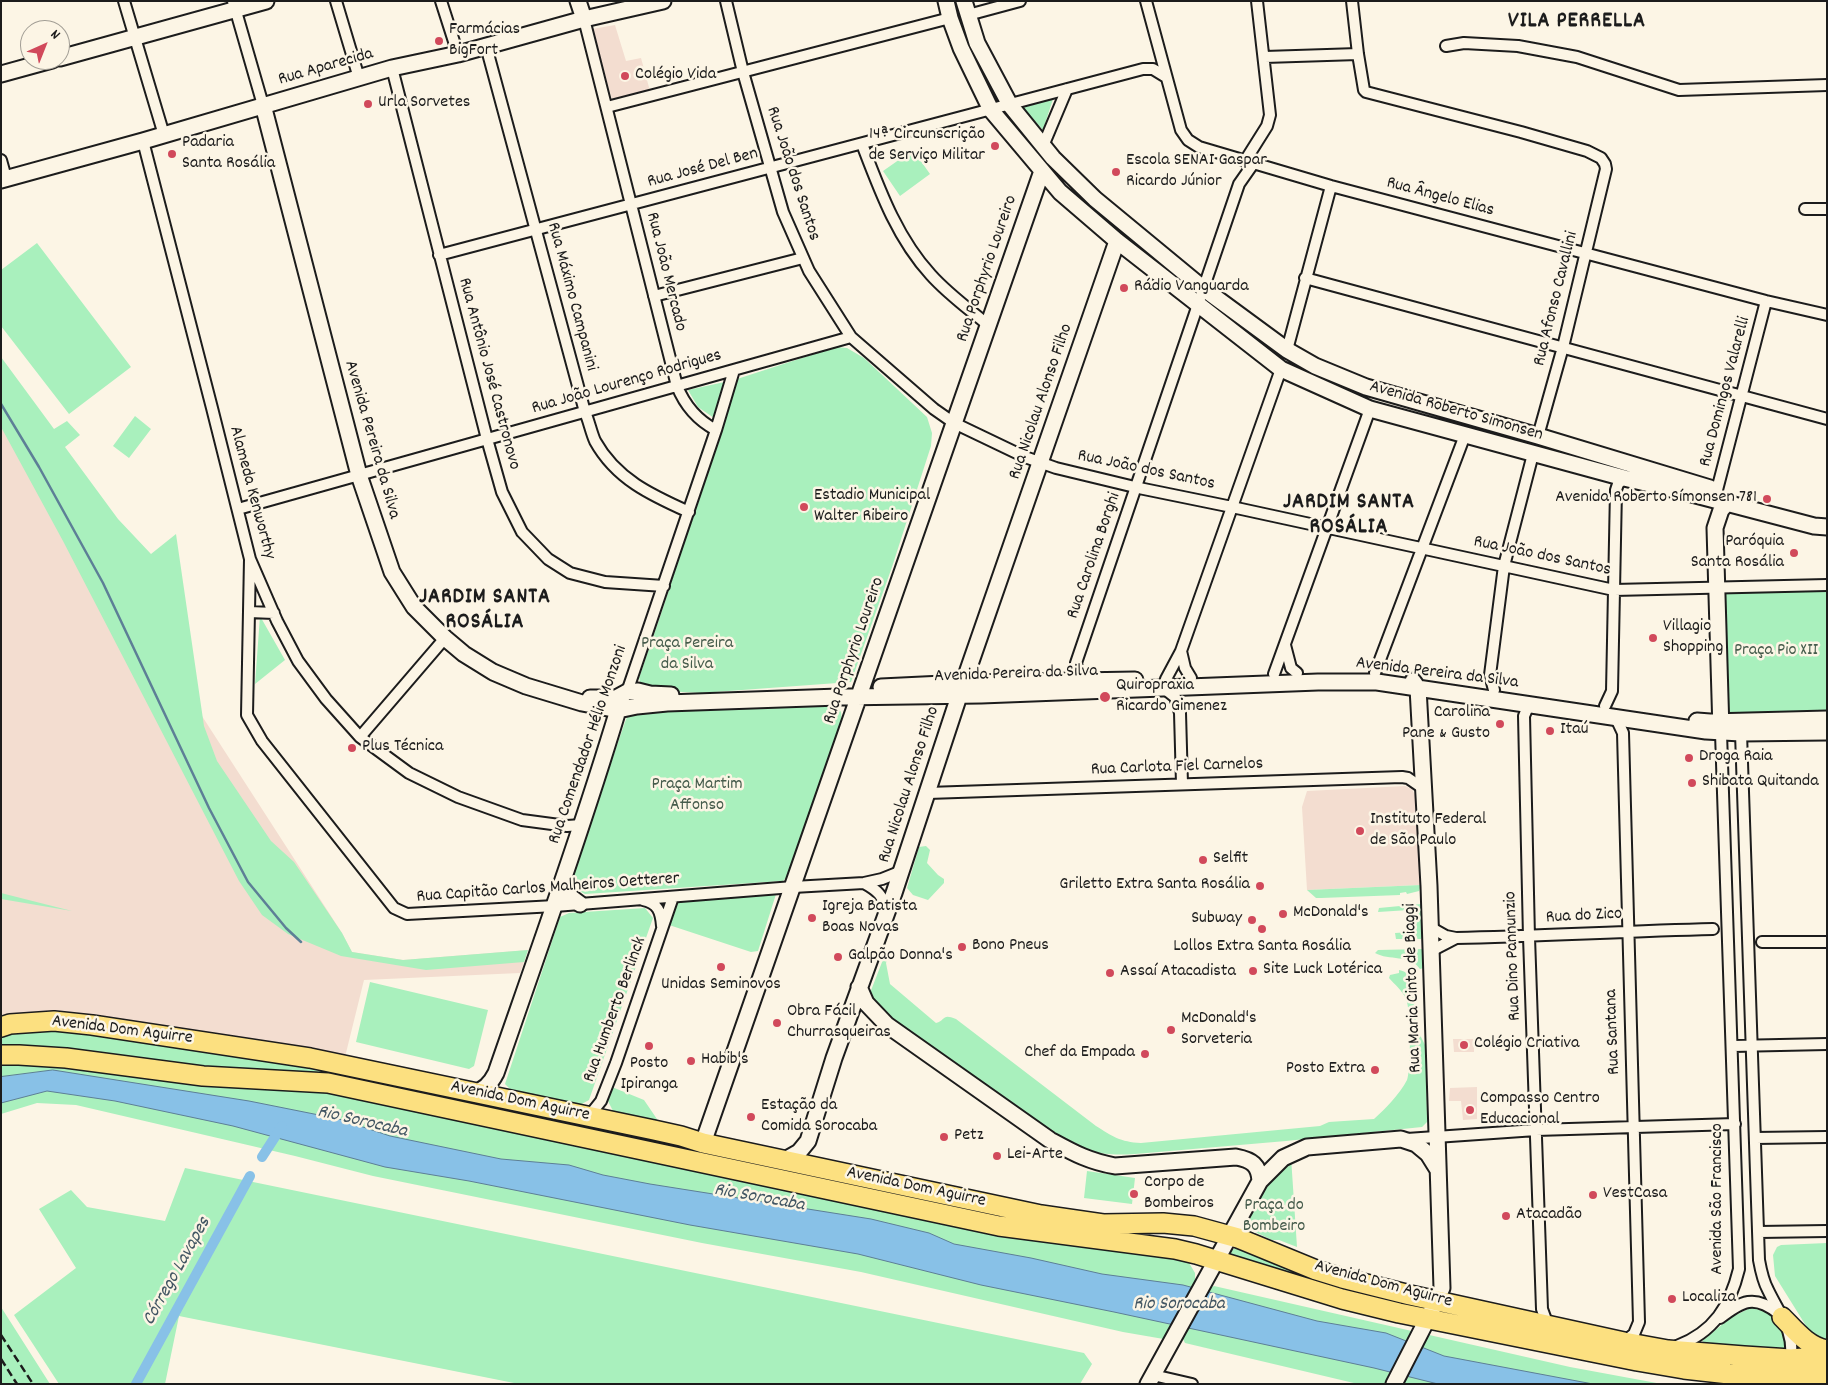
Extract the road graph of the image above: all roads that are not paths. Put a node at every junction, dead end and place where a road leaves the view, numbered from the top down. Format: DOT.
graph roads {
  1 [pos="124,1"];
  2 [pos="266,1"];
  3 [pos="336,1"];
  4 [pos="441,1"];
  5 [pos="578,1"];
  6 [pos="663,1"];
  7 [pos="726,1"];
  8 [pos="946,1"];
  9 [pos="1020,1"];
  10 [pos="1146,1"];
  11 [pos="1258,1"];
  12 [pos="1352,1"];
  13 [pos="234,6"];
  14 [pos="966,8"];
  15 [pos="950,18"];
  16 [pos="584,19"];
  17 [pos="135,37"];
  18 [pos="486,46"];
  19 [pos="1446,46"];
  20 [pos="1158,49"];
  21 [pos="458,54"];
  22 [pos="1358,54"];
  23 [pos="70,55"];
  24 [pos="1265,57"];
  25 [pos="392,68"];
  26 [pos="1149,68"];
  27 [pos="20,69"];
  28 [pos="743,72"];
  29 [pos="1,74"];
  30 [pos="1166,77"];
  31 [pos="359,78"];
  32 [pos="1827,85"];
  33 [pos="1067,89"];
  34 [pos="263,105"];
  35 [pos="1010,105"];
  36 [pos="607,107"];
  37 [pos="991,110"];
  38 [pos="164,135"];
  39 [pos="142,141"];
  40 [pos="862,144"];
  41 [pos="1043,146"];
  42 [pos="1,160"];
  43 [pos="1245,162"];
  44 [pos="770,168"];
  45 [pos="1042,171"];
  46 [pos="4,179"];
  47 [pos="1239,184"];
  48 [pos="1330,186"];
  49 [pos="631,205"];
  50 [pos="1805,209"];
  51 [pos="1827,209"];
  52 [pos="536,230"];
  53 [pos="1117,242"];
  54 [pos="1586,253"];
  55 [pos="439,255"];
  56 [pos="802,258"];
  57 [pos="1305,278"];
  58 [pos="1204,289"];
  59 [pos="654,296"];
  60 [pos="1766,302"];
  61 [pos="1198,305"];
  62 [pos="1827,315"];
  63 [pos="988,325"];
  64 [pos="851,337"];
  65 [pos="1563,347"];
  66 [pos="1287,350"];
  67 [pos="1281,368"];
  68 [pos="734,370"];
  69 [pos="677,386"];
  70 [pos="1742,396"];
  71 [pos="1370,409"];
  72 [pos="585,412"];
  73 [pos="1827,419"];
  74 [pos="954,423"];
  75 [pos="716,430"];
  76 [pos="1465,435"];
  77 [pos="1538,436"];
  78 [pos="487,439"];
  79 [pos="1533,454"];
  80 [pos="1041,462"];
  81 [pos="1662,474"];
  82 [pos="359,475"];
  83 [pos="1624,478"];
  84 [pos="1136,488"];
  85 [pos="1717,490"];
  86 [pos="1688,493"];
  87 [pos="1727,503"];
  88 [pos="1232,506"];
  89 [pos="238,509"];
  90 [pos="689,512"];
  91 [pos="1809,516"];
  92 [pos="1827,522"];
  93 [pos="1327,527"];
  94 [pos="1827,527"];
  95 [pos="1715,528"];
  96 [pos="1422,548"];
  97 [pos="250,559"];
  98 [pos="1504,566"];
  99 [pos="664,586"];
  100 [pos="1827,586"];
  101 [pos="1717,587"];
  102 [pos="1614,590"];
  103 [pos="249,612"];
  104 [pos="274,613"];
  105 [pos="445,638"];
  106 [pos="1285,644"];
  107 [pos="1181,652"];
  108 [pos="1298,673"];
  109 [pos="1375,673"];
  110 [pos="1274,674"];
  111 [pos="1087,681"];
  112 [pos="1414,682"];
  113 [pos="1189,683"];
  114 [pos="1166,684"];
  115 [pos="962,690"];
  116 [pos="1494,690"];
  117 [pos="627,692"];
  118 [pos="860,693"];
  119 [pos="940,696"];
  120 [pos="564,698"];
  121 [pos="1532,704"];
  122 [pos="1610,711"];
  123 [pos="1180,713"];
  124 [pos="953,715"];
  125 [pos="616,717"];
  126 [pos="1827,719"];
  127 [pos="1720,727"];
  128 [pos="1827,732"];
  129 [pos="1742,733"];
  130 [pos="360,737"];
  131 [pos="1182,784"];
  132 [pos="1424,789"];
  133 [pos="928,793"];
  134 [pos="582,825"];
  135 [pos="902,871"];
  136 [pos="565,875"];
  137 [pos="864,883"];
  138 [pos="793,887"];
  139 [pos="894,893"];
  140 [pos="673,897"];
  141 [pos="640,900"];
  142 [pos="580,904"];
  143 [pos="554,906"];
  144 [pos="887,914"];
  145 [pos="1728,921"];
  146 [pos="1430,927"];
  147 [pos="662,929"];
  148 [pos="1714,929"];
  149 [pos="1627,931"];
  150 [pos="1747,934"];
  151 [pos="1728,935"];
  152 [pos="1529,937"];
  153 [pos="1456,938"];
  154 [pos="1762,942"];
  155 [pos="1827,942"];
  156 [pos="1748,948"];
  157 [pos="1431,952"];
  158 [pos="859,987"];
  159 [pos="1,1027"];
  160 [pos="1827,1044"];
  161 [pos="1732,1046"];
  162 [pos="1753,1046"];
  163 [pos="1,1056"];
  164 [pos="473,1093"];
  165 [pos="600,1101"];
  166 [pos="581,1114"];
  167 [pos="613,1121"];
  168 [pos="1735,1124"];
  169 [pos="1633,1127"];
  170 [pos="1536,1130"];
  171 [pos="1437,1137"];
  172 [pos="1827,1137"];
  173 [pos="1755,1138"];
  174 [pos="1401,1139"];
  175 [pos="612,1143"];
  176 [pos="703,1143"];
  177 [pos="785,1160"];
  178 [pos="1438,1170"];
  179 [pos="1260,1181"];
  180 [pos="1827,1231"];
  181 [pos="1759,1232"];
  182 [pos="1230,1235"];
  183 [pos="1213,1265"];
  184 [pos="1437,1301"];
  185 [pos="1782,1317"];
  186 [pos="1715,1322"];
  187 [pos="1425,1324"];
  188 [pos="1553,1326"];
  189 [pos="1624,1342"];
  190 [pos="1668,1350"];
  191 [pos="1827,1350"];
  192 [pos="1827,1356"];
  193 [pos="1792,1359"];
  194 [pos="1827,1374"];
  195 [pos="1765,1376"];
  196 [pos="1150,1380"];
  197 [pos="1192,1384"];
  198 [pos="1394,1384"];
  1 -- 17 [label="street"];
  2 -- 13 [label="main road"];
  3 -- 31 [label="street"];
  4 -- 21 [label="street"];
  5 -- 16 [label="main road"];
  6 -- 16 [label="main road, Rua Aparecida"];
  7 -- 28 [label="street, Rua João dos Santos"];
  8 -- 15 [label="main road, Avenida Roberto Simonsen"];
  9 -- 14 [label="street"];
  10 -- 20 [label="street, Rua Ângelo Elias"];
  11 -- 24 [label="street"];
  12 -- 22 [label="street"];
  13 -- 17 [label="main road"];
  13 -- 34 [label="street"];
  14 -- 35 [label="main road, Avenida Roberto Simonsen"];
  15 -- 28 [label="street"];
  15 -- 37 [label="main road, Avenida Roberto Simonsen"];
  16 -- 18 [label="main road, Rua Aparecida"];
  16 -- 36 [label="street, Rua João Mercado"];
  17 -- 23 [label="main road"];
  17 -- 38 [label="street"];
  18 -- 21 [label="main road, Rua Aparecida"];
  18 -- 52 [label="street, Rua Máximo Campanini"];
  19 -- 32 [label="street"];
  20 -- 26 [label="street"];
  20 -- 30 [label="street, Rua Ângelo Elias"];
  21 -- 25 [label="main road, Rua Aparecida"];
  22 -- 24 [label="street"];
  22 -- 54 [label="street, Rua Afonso Cavallini"];
  24 -- 43 [label="street"];
  25 -- 31 [label="main road, Rua Aparecida"];
  25 -- 55 [label="street, Rua Antônio José Castronovo"];
  26 -- 30 [label="street"];
  26 -- 33 [label="street, Rua José Del Ben"];
  27 -- 29 [label="main road"];
  28 -- 36 [label="street"];
  28 -- 44 [label="street, Rua João dos Santos"];
  30 -- 43 [label="street, Rua Ângelo Elias"];
  31 -- 34 [label="main road, Rua Aparecida"];
  33 -- 35 [label="street, Rua José Del Ben"];
  33 -- 41 [label="street"];
  34 -- 38 [label="main road, Rua Aparecida"];
  34 -- 82 [label="main road, Avenida Pereira da Silva"];
  35 -- 37 [label="street, Rua José Del Ben"];
  35 -- 41 [label="main road, Avenida Roberto Simonsen"];
  36 -- 49 [label="street, Rua João Mercado"];
  37 -- 40 [label="street, Rua José Del Ben"];
  37 -- 45 [label="main road, Avenida Roberto Simonsen"];
  38 -- 39 [label="main road, Rua Aparecida"];
  39 -- 46 [label="main road, Rua Aparecida"];
  39 -- 89 [label="street, Alameda Kenworthy"];
  40 -- 44 [label="street, Rua José Del Ben"];
  40 -- 63 [label="street"];
  41 -- 58 [label="main road, Avenida Roberto Simonsen"];
  42 -- 46 [label="street"];
  43 -- 47 [label="street, Rua Carolina Borghi"];
  43 -- 47 [label="street, Rua Carolina Borghi"];
  43 -- 48 [label="street, Rua Ângelo Elias"];
  44 -- 49 [label="street, Rua José Del Ben"];
  44 -- 56 [label="street, Rua João dos Santos"];
  45 -- 53 [label="main road, Avenida Roberto Simonsen"];
  45 -- 63 [label="main road, Rua Porphyrio Loureiro"];
  47 -- 58 [label="street, Rua Carolina Borghi"];
  48 -- 54 [label="street, Rua Ângelo Elias"];
  48 -- 57 [label="street"];
  49 -- 52 [label="street, Rua José Del Ben"];
  49 -- 59 [label="street, Rua João Mercado"];
  50 -- 51 [label="street"];
  52 -- 55 [label="street, Rua José Del Ben"];
  52 -- 72 [label="street, Rua Máximo Campanini"];
  53 -- 61 [label="main road, Avenida Roberto Simonsen"];
  53 -- 80 [label="main road, Rua Nicolau Alonso Filho"];
  54 -- 60 [label="street, Rua Ângelo Elias"];
  54 -- 65 [label="street, Rua Afonso Cavallini"];
  55 -- 78 [label="street, Rua Antônio José Castronovo"];
  56 -- 59 [label="street"];
  56 -- 64 [label="street, Rua João dos Santos"];
  57 -- 65 [label="street"];
  57 -- 66 [label="street"];
  58 -- 61 [label="street, Rua Carolina Borghi"];
  58 -- 66 [label="main road, Avenida Roberto Simonsen"];
  59 -- 69 [label="street, Rua João Mercado"];
  60 -- 62 [label="street, Rua Ângelo Elias"];
  60 -- 70 [label="street, Rua Domingos Valarelli"];
  61 -- 67 [label="main road, Avenida Roberto Simonsen"];
  61 -- 84 [label="street, Rua Carolina Borghi"];
  63 -- 74 [label="main road, Rua Porphyrio Loureiro"];
  64 -- 68 [label="street, Rua João Lourenço Rodrigues"];
  64 -- 74 [label="street, Rua João dos Santos"];
  65 -- 70 [label="street"];
  65 -- 77 [label="street, Rua Afonso Cavallini"];
  66 -- 77 [label="main road, Avenida Roberto Simonsen"];
  67 -- 71 [label="main road, Avenida Roberto Simonsen"];
  67 -- 88 [label="street"];
  68 -- 69 [label="street, Rua João Lourenço Rodrigues"];
  68 -- 75 [label="street, Rua Comendador Hélio Monzoni"];
  69 -- 72 [label="street, Rua João Lourenço Rodrigues"];
  69 -- 75 [label="street, Rua João Mercado"];
  70 -- 73 [label="street"];
  70 -- 85 [label="street, Rua Domingos Valarelli"];
  71 -- 76 [label="main road, Avenida Roberto Simonsen"];
  71 -- 93 [label="street"];
  72 -- 78 [label="street, Rua João Lourenço Rodrigues"];
  72 -- 90 [label="street, Rua Máximo Campanini"];
  74 -- 80 [label="street, Rua João dos Santos"];
  74 -- 118 [label="main road, Rua Porphyrio Loureiro"];
  75 -- 90 [label="street, Rua Comendador Hélio Monzoni"];
  76 -- 79 [label="main road, Avenida Roberto Simonsen"];
  76 -- 96 [label="street"];
  77 -- 81 [label="main road, Avenida Roberto Simonsen"];
  78 -- 82 [label="street, Rua João Lourenço Rodrigues"];
  78 -- 99 [label="street, Rua Antônio José Castronovo"];
  79 -- 83 [label="main road, Avenida Roberto Simonsen"];
  79 -- 98 [label="street"];
  80 -- 84 [label="street, Rua João dos Santos"];
  80 -- 115 [label="main road, Rua Nicolau Alonso Filho"];
  81 -- 83 [label="main road"];
  81 -- 85 [label="main road, Avenida Roberto Simonsen"];
  82 -- 89 [label="street, Rua João Lourenço Rodrigues"];
  82 -- 105 [label="main road, Avenida Pereira da Silva"];
  83 -- 86 [label="main road, Avenida Roberto Simonsen"];
  83 -- 102 [label="street"];
  84 -- 88 [label="street, Rua João dos Santos"];
  84 -- 111 [label="street, Rua Carolina Borghi"];
  85 -- 86 [label="main road"];
  85 -- 91 [label="main road, Avenida Roberto Simonsen"];
  86 -- 87 [label="main road, Avenida Roberto Simonsen"];
  86 -- 95 [label="main road"];
  87 -- 91 [label="main road"];
  87 -- 94 [label="main road, Avenida Roberto Simonsen"];
  87 -- 95 [label="main road"];
  88 -- 93 [label="street, Rua João dos Santos"];
  88 -- 107 [label="street"];
  89 -- 97 [label="street, Alameda Kenworthy"];
  90 -- 99 [label="street, Rua Comendador Hélio Monzoni"];
  91 -- 92 [label="main road, Avenida Roberto Simonsen"];
  93 -- 96 [label="street, Rua João dos Santos"];
  93 -- 106 [label="street"];
  95 -- 101 [label="main road"];
  96 -- 98 [label="street, Rua João dos Santos"];
  96 -- 109 [label="street"];
  97 -- 103 [label="street, Rua Capitão Carlos Malheiros Oetterer"];
  97 -- 104 [label="street, Alameda Kenworthy"];
  98 -- 102 [label="street, Rua João dos Santos"];
  98 -- 116 [label="street"];
  99 -- 117 [label="street, Rua Comendador Hélio Monzoni"];
  100 -- 101 [label="street, Rua João dos Santos"];
  101 -- 102 [label="street, Rua João dos Santos"];
  101 -- 127 [label="main road"];
  102 -- 122 [label="street"];
  103 -- 104 [label="street"];
  103 -- 143 [label="street, Rua Capitão Carlos Malheiros Oetterer"];
  104 -- 130 [label="street, Alameda Kenworthy"];
  105 -- 120 [label="main road, Avenida Pereira da Silva"];
  105 -- 130 [label="street"];
  106 -- 108 [label="street"];
  106 -- 110 [label="street"];
  107 -- 113 [label="street"];
  107 -- 114 [label="street"];
  108 -- 109 [label="main road, Avenida Pereira da Silva"];
  108 -- 110 [label="main road, Avenida Pereira da Silva"];
  109 -- 112 [label="main road, Avenida Pereira da Silva"];
  110 -- 113 [label="main road, Avenida Pereira da Silva"];
  111 -- 114 [label="main road, Avenida Pereira da Silva"];
  111 -- 115 [label="main road, Avenida Pereira da Silva"];
  112 -- 113 [label="main road, Avenida Pereira da Silva"];
  112 -- 116 [label="main road, Avenida Pereira da Silva"];
  112 -- 121 [label="main road, Avenida Pereira da Silva"];
  112 -- 132 [label="main road, Rua Maria Cinto de Biaggi"];
  113 -- 114 [label="main road, Avenida Pereira da Silva"];
  113 -- 123 [label="street"];
  114 -- 115 [label="main road, Avenida Pereira da Silva"];
  114 -- 123 [label="street"];
  115 -- 118 [label="main road, Avenida Pereira da Silva"];
  115 -- 119 [label="main road, Avenida Pereira da Silva"];
  115 -- 124 [label="main road, Rua Nicolau Alonso Filho"];
  116 -- 122 [label="main road, Avenida Pereira da Silva"];
  117 -- 118 [label="main road, Avenida Pereira da Silva"];
  117 -- 120 [label="main road, Avenida Pereira da Silva"];
  117 -- 125 [label="main road, Rua Comendador Hélio Monzoni"];
  118 -- 119 [label="main road, Avenida Pereira da Silva"];
  118 -- 125 [label="main road, Avenida Pereira da Silva"];
  118 -- 138 [label="main road, Rua Porphyrio Loureiro"];
  119 -- 124 [label="main road"];
  120 -- 125 [label="main road, Avenida Pereira da Silva"];
  121 -- 122 [label="main road, Avenida Pereira da Silva"];
  121 -- 152 [label="street, Rua Dino Pannunzio"];
  122 -- 127 [label="main road, Avenida Pereira da Silva"];
  122 -- 149 [label="street, Rua Santana"];
  123 -- 131 [label="street"];
  124 -- 133 [label="main road, Rua Nicolau Alonso Filho"];
  125 -- 134 [label="main road, Rua Comendador Hélio Monzoni"];
  126 -- 127 [label="main road, Avenida Pereira da Silva"];
  127 -- 129 [label="main road, Avenida Pereira da Silva"];
  127 -- 145 [label="street, Avenida São Francisco"];
  128 -- 129 [label="main road, Avenida Pereira da Silva"];
  129 -- 150 [label="street, Avenida São Francisco"];
  130 -- 134 [label="street, Alameda Kenworthy"];
  131 -- 132 [label="street, Rua Carlota Fiel Carnelos"];
  131 -- 133 [label="street, Rua Carlota Fiel Carnelos"];
  132 -- 146 [label="main road, Rua Maria Cinto de Biaggi"];
  133 -- 135 [label="main road, Rua Nicolau Alonso Filho"];
  134 -- 136 [label="main road, Rua Comendador Hélio Monzoni"];
  135 -- 137 [label="street, Rua Capitão Carlos Malheiros Oetterer"];
  135 -- 139 [label="main road, Rua Nicolau Alonso Filho"];
  136 -- 142 [label="main road"];
  136 -- 143 [label="main road, Rua Comendador Hélio Monzoni"];
  137 -- 138 [label="street, Rua Capitão Carlos Malheiros Oetterer"];
  137 -- 139 [label="street, Rua Capitão Carlos Malheiros Oetterer"];
  137 -- 144 [label="street"];
  138 -- 140 [label="street, Rua Capitão Carlos Malheiros Oetterer"];
  138 -- 176 [label="main road, Rua Porphyrio Loureiro"];
  139 -- 144 [label="main road, Rua Nicolau Alonso Filho"];
  140 -- 141 [label="street, Rua Capitão Carlos Malheiros Oetterer"];
  140 -- 147 [label="street, Rua Humberto Berlinck"];
  141 -- 142 [label="street, Rua Capitão Carlos Malheiros Oetterer"];
  141 -- 147 [label="street, Rua Humberto Berlinck"];
  142 -- 143 [label="street, Rua Capitão Carlos Malheiros Oetterer"];
  143 -- 164 [label="main road, Rua Comendador Hélio Monzoni"];
  144 -- 158 [label="main road, Rua Nicolau Alonso Filho"];
  145 -- 148 [label="street, Rua do Zico"];
  145 -- 151 [label="street, Avenida São Francisco"];
  146 -- 153 [label="street, Rua do Zico"];
  146 -- 157 [label="main road, Rua Maria Cinto de Biaggi"];
  147 -- 165 [label="street, Rua Humberto Berlinck"];
  148 -- 149 [label="street, Rua do Zico"];
  148 -- 151 [label="street, Rua do Zico"];
  149 -- 152 [label="street, Rua do Zico"];
  149 -- 169 [label="street, Rua Santana"];
  150 -- 154 [label="street"];
  150 -- 156 [label="street, Avenida São Francisco"];
  151 -- 161 [label="street, Avenida São Francisco"];
  152 -- 153 [label="street, Rua do Zico"];
  152 -- 170 [label="street, Rua Dino Pannunzio"];
  153 -- 157 [label="street, Rua do Zico"];
  154 -- 155 [label="street"];
  154 -- 156 [label="street"];
  156 -- 162 [label="street, Avenida São Francisco"];
  157 -- 171 [label="main road, Rua Maria Cinto de Biaggi"];
  158 -- 177 [label="main road, Rua Nicolau Alonso Filho"];
  158 -- 179 [label="main road"];
  159 -- 164 [label="highway, Avenida Dom Aguirre"];
  160 -- 162 [label="street"];
  161 -- 162 [label="street"];
  161 -- 168 [label="street, Avenida São Francisco"];
  162 -- 173 [label="street, Avenida São Francisco"];
  163 -- 175 [label="highway, Avenida Dom Aguirre"];
  164 -- 166 [label="highway, Avenida Dom Aguirre"];
  165 -- 166 [label="street, Rua Humberto Berlinck"];
  165 -- 167 [label="street, Rua Humberto Berlinck"];
  166 -- 167 [label="highway, Avenida Dom Aguirre"];
  167 -- 176 [label="highway, Avenida Dom Aguirre"];
  168 -- 169 [label="street"];
  168 -- 186 [label="street, Avenida São Francisco"];
  169 -- 170 [label="street"];
  169 -- 189 [label="street, Rua Santana"];
  170 -- 171 [label="street"];
  170 -- 188 [label="street, Rua Dino Pannunzio"];
  171 -- 174 [label="street"];
  171 -- 178 [label="main road, Rua Maria Cinto de Biaggi"];
  172 -- 173 [label="street"];
  173 -- 181 [label="street, Avenida São Francisco"];
  174 -- 178 [label="main road"];
  174 -- 179 [label="main road"];
  175 -- 176 [label="highway"];
  175 -- 183 [label="highway, Avenida Dom Aguirre"];
  176 -- 177 [label="highway, Avenida Dom Aguirre"];
  177 -- 182 [label="highway, Avenida Dom Aguirre"];
  178 -- 184 [label="main road, Rua Maria Cinto de Biaggi"];
  179 -- 182 [label="main road"];
  180 -- 181 [label="street"];
  181 -- 185 [label="street, Avenida São Francisco"];
  182 -- 183 [label="main road"];
  182 -- 184 [label="highway, Avenida Dom Aguirre"];
  183 -- 187 [label="highway, Avenida Dom Aguirre"];
  183 -- 196 [label="main road"];
  184 -- 187 [label="main road, Rua Maria Cinto de Biaggi"];
  184 -- 188 [label="highway, Avenida Dom Aguirre"];
  185 -- 186 [label="street"];
  185 -- 191 [label="highway"];
  185 -- 193 [label="street, Avenida São Francisco"];
  186 -- 190 [label="street, Avenida São Francisco"];
  187 -- 195 [label="highway, Avenida Dom Aguirre"];
  187 -- 198 [label="main road, Rua Maria Cinto de Biaggi"];
  188 -- 189 [label="highway, Avenida Dom Aguirre"];
  189 -- 190 [label="highway, Avenida Dom Aguirre"];
  190 -- 193 [label="highway, Avenida Dom Aguirre"];
  192 -- 193 [label="highway, Avenida Dom Aguirre"];
  193 -- 195 [label="highway"];
  194 -- 195 [label="highway, Avenida Dom Aguirre"];
  196 -- 197 [label="street"];
}
